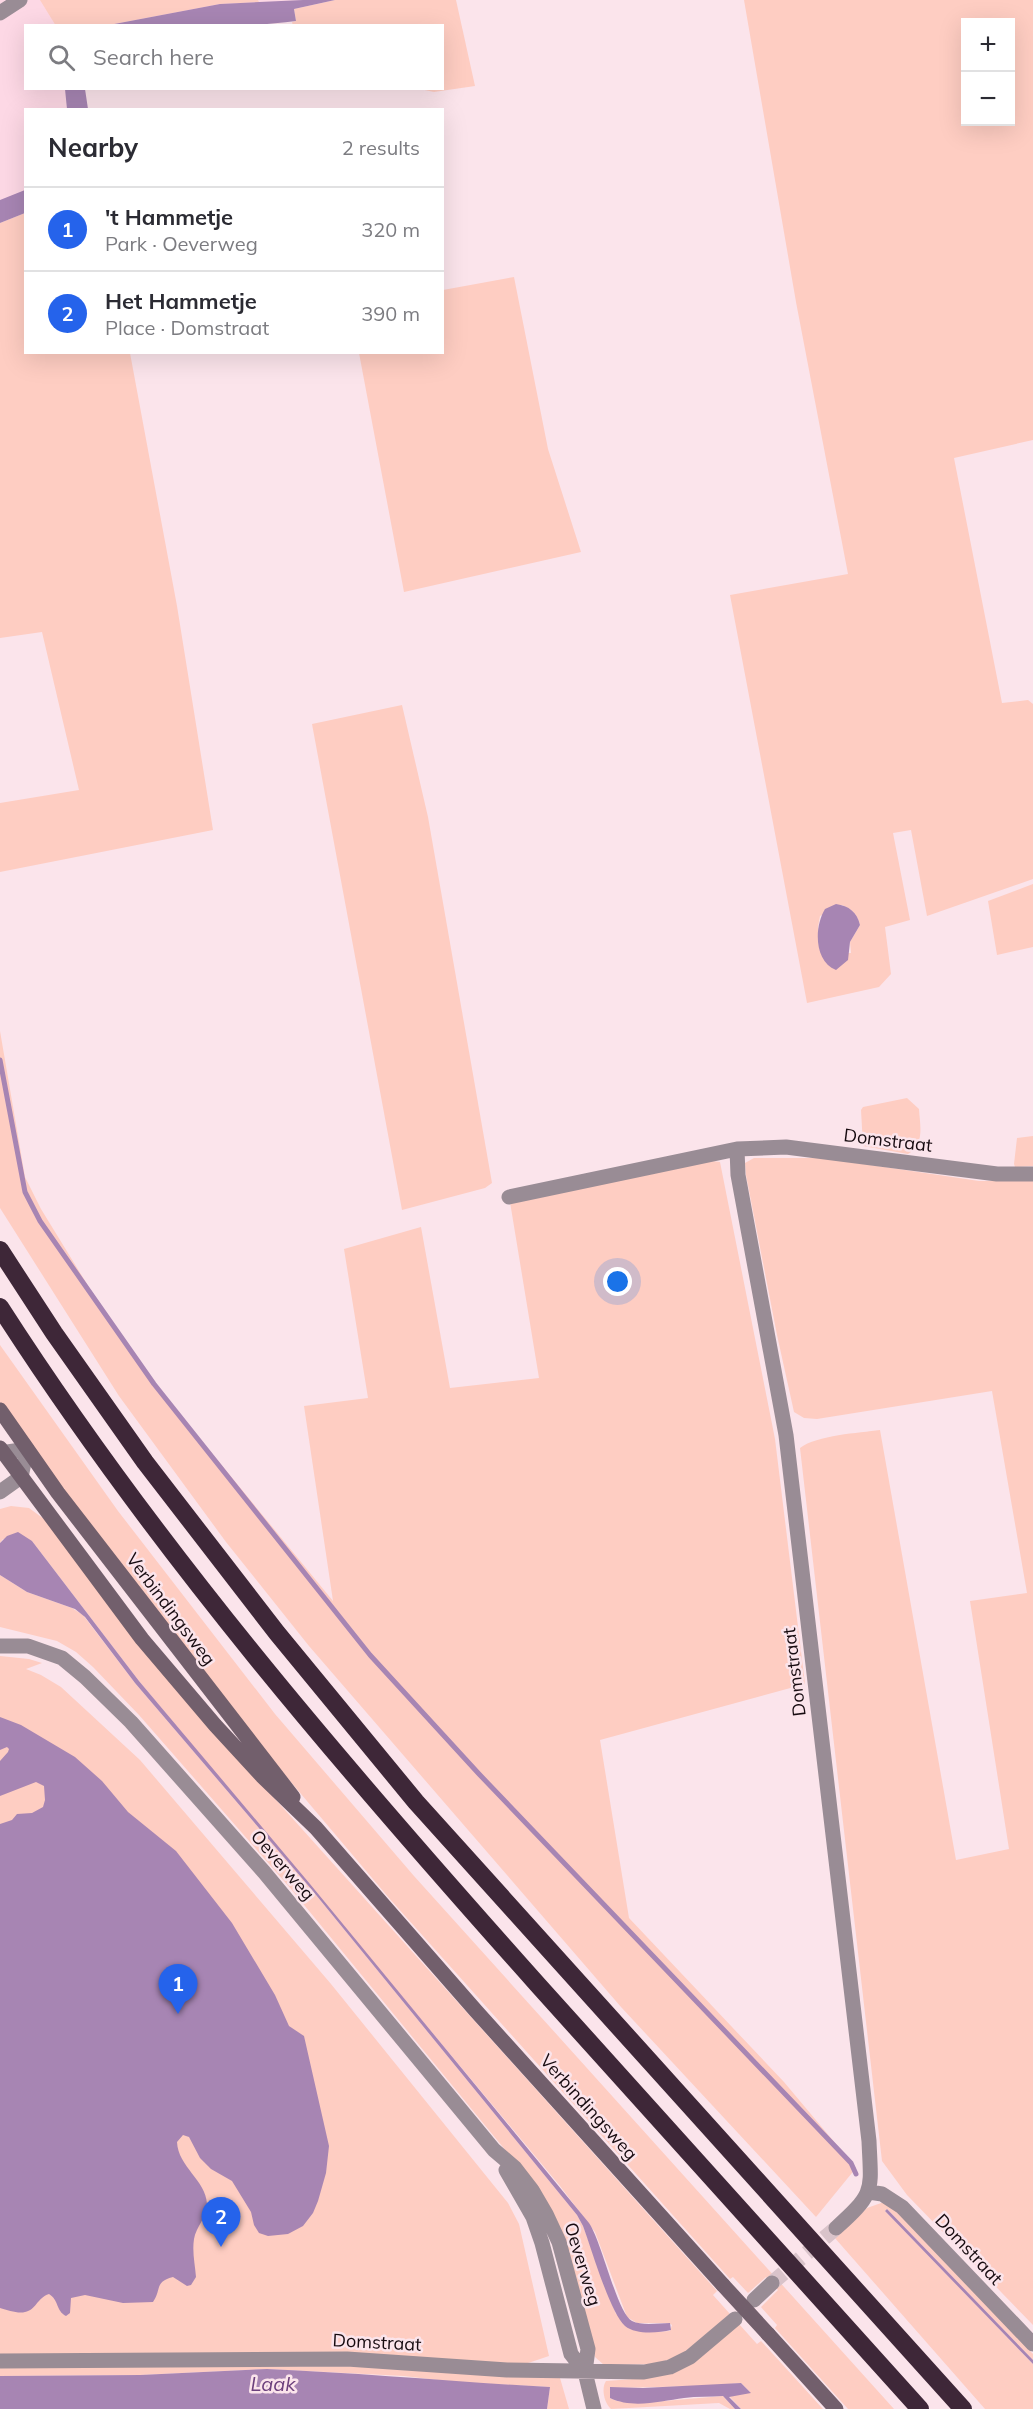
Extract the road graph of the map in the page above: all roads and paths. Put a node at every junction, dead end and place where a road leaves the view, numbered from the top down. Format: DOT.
graph roads {
  1 [pos="20,0"];
  2 [pos="0,14"];
  3 [pos="737,1149"];
  4 [pos="1033,1174"];
  5 [pos="509,1197"];
  6 [pos="0,1250"];
  7 [pos="0,1307"];
  8 [pos="0,1410"];
  9 [pos="27,1449"];
  10 [pos="1,1450"];
  11 [pos="21,1477"];
  12 [pos="0,1492"];
  13 [pos="4,1642"];
  14 [pos="316,1828"];
  15 [pos="869,2192"];
  16 [pos="836,2228"];
  17 [pos="772,2283"];
  18 [pos="754,2300"];
  19 [pos="735,2319"];
  20 [pos="1033,2344"];
  21 [pos="0,2361"];
  22 [pos="585,2372"];
  23 [pos="594,2409"];
  24 [pos="836,2409"];
  25 [pos="920,2409"];
  26 [pos="963,2409"];
  1 -- 2 [label="street"];
  3 -- 4 [label="street, Domstraat"];
  3 -- 5 [label="street, Domstraat"];
  3 -- 15 [label="street, Domstraat"];
  6 -- 26 [label="highway"];
  7 -- 25 [label="highway"];
  8 -- 9 [label="main road, Verbindingsweg"];
  9 -- 10 [label="street"];
  9 -- 11 [label="street"];
  9 -- 14 [label="main road, Verbindingsweg"];
  10 -- 11 [label="main road, Verbindingsweg"];
  11 -- 12 [label="street"];
  11 -- 14 [label="main road, Verbindingsweg"];
  13 -- 22 [label="street, Oeverweg"];
  14 -- 24 [label="main road, Verbindingsweg, bridge"];
  15 -- 16 [label="street"];
  15 -- 20 [label="street, Domstraat"];
  17 -- 18 [label="street"];
  19 -- 22 [label="street, Domstraat"];
  21 -- 22 [label="street, Domstraat"];
  22 -- 23 [label="street, Oeverweg"];
}
